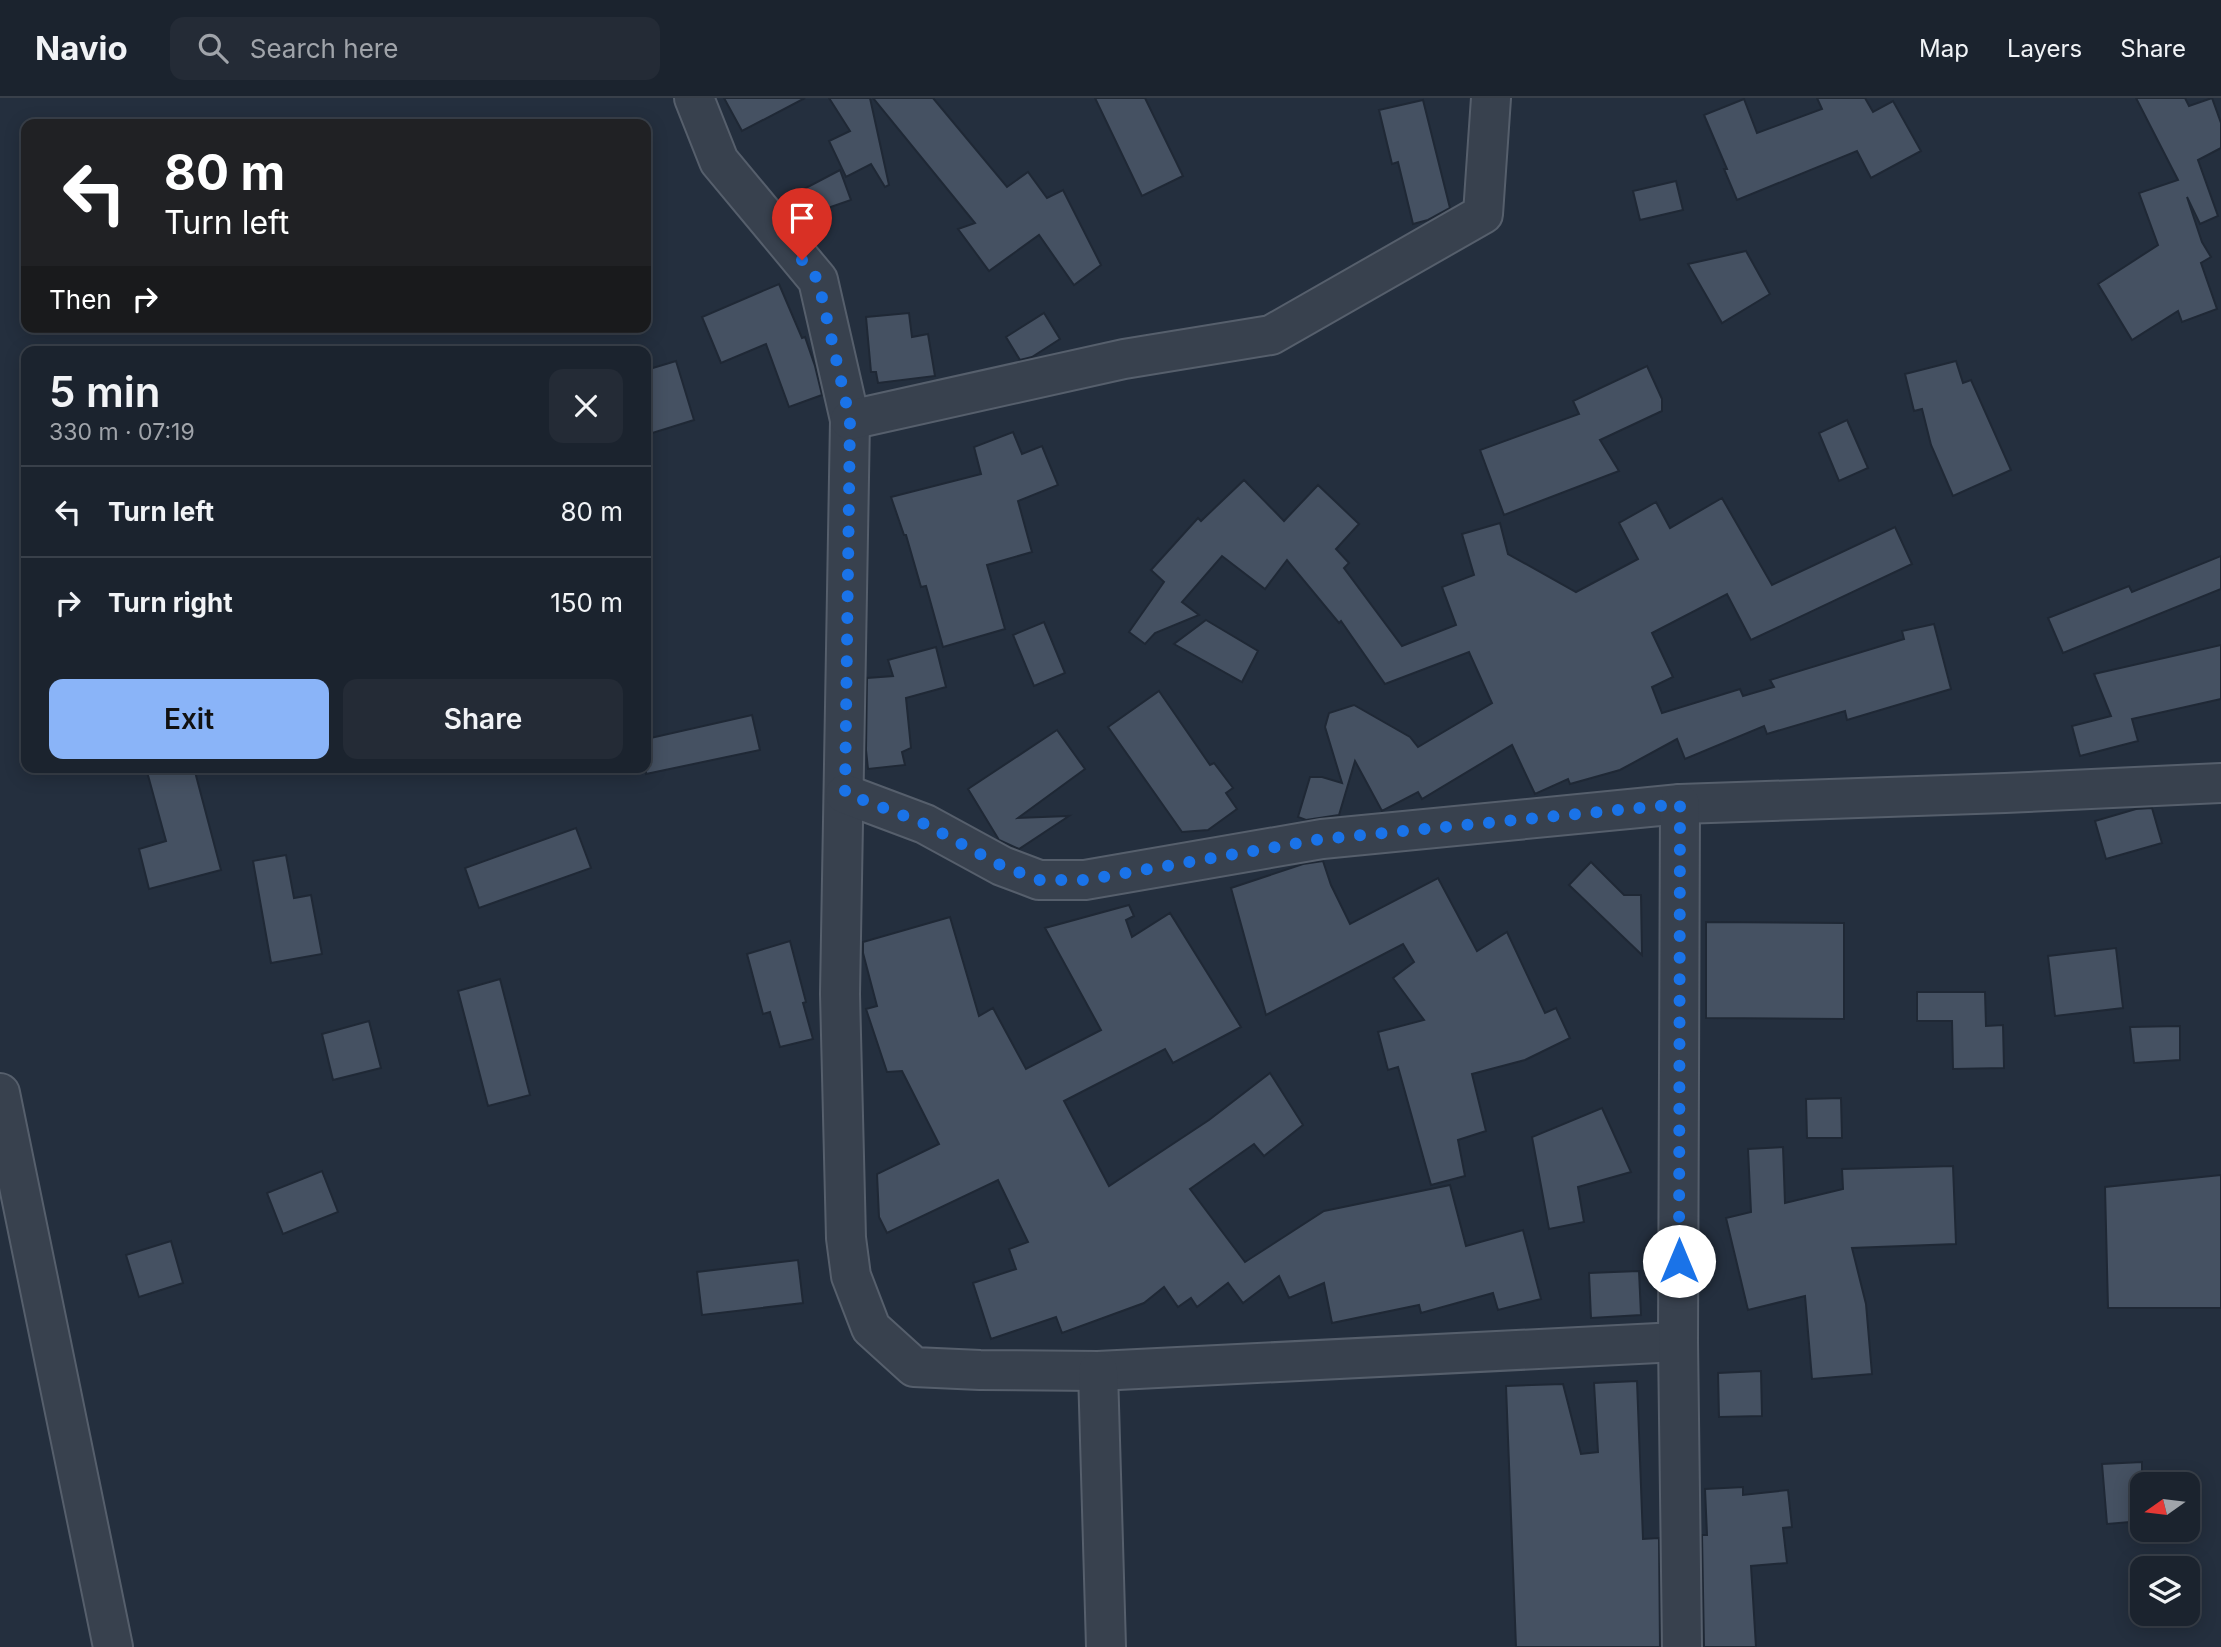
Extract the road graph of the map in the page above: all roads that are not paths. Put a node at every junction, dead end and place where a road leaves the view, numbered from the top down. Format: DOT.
graph roads {
  1 [pos="695,98"];
  2 [pos="1491,98"];
  3 [pos="850,420"];
  4 [pos="2221,783"];
  5 [pos="845,793"];
  6 [pos="1680,804"];
  7 [pos="0,1093"];
  8 [pos="1678,1342"];
  9 [pos="1098,1371"];
  10 [pos="113,1647"];
  11 [pos="1106,1647"];
  12 [pos="1682,1647"];
  1 -- 3 [label="street"];
  2 -- 3 [label="street"];
  3 -- 5 [label="street"];
  4 -- 6 [label="street"];
  5 -- 6 [label="street"];
  5 -- 9 [label="street"];
  6 -- 8 [label="street"];
  7 -- 10 [label="street"];
  8 -- 9 [label="street"];
  8 -- 12 [label="street"];
  9 -- 11 [label="street"];
}
